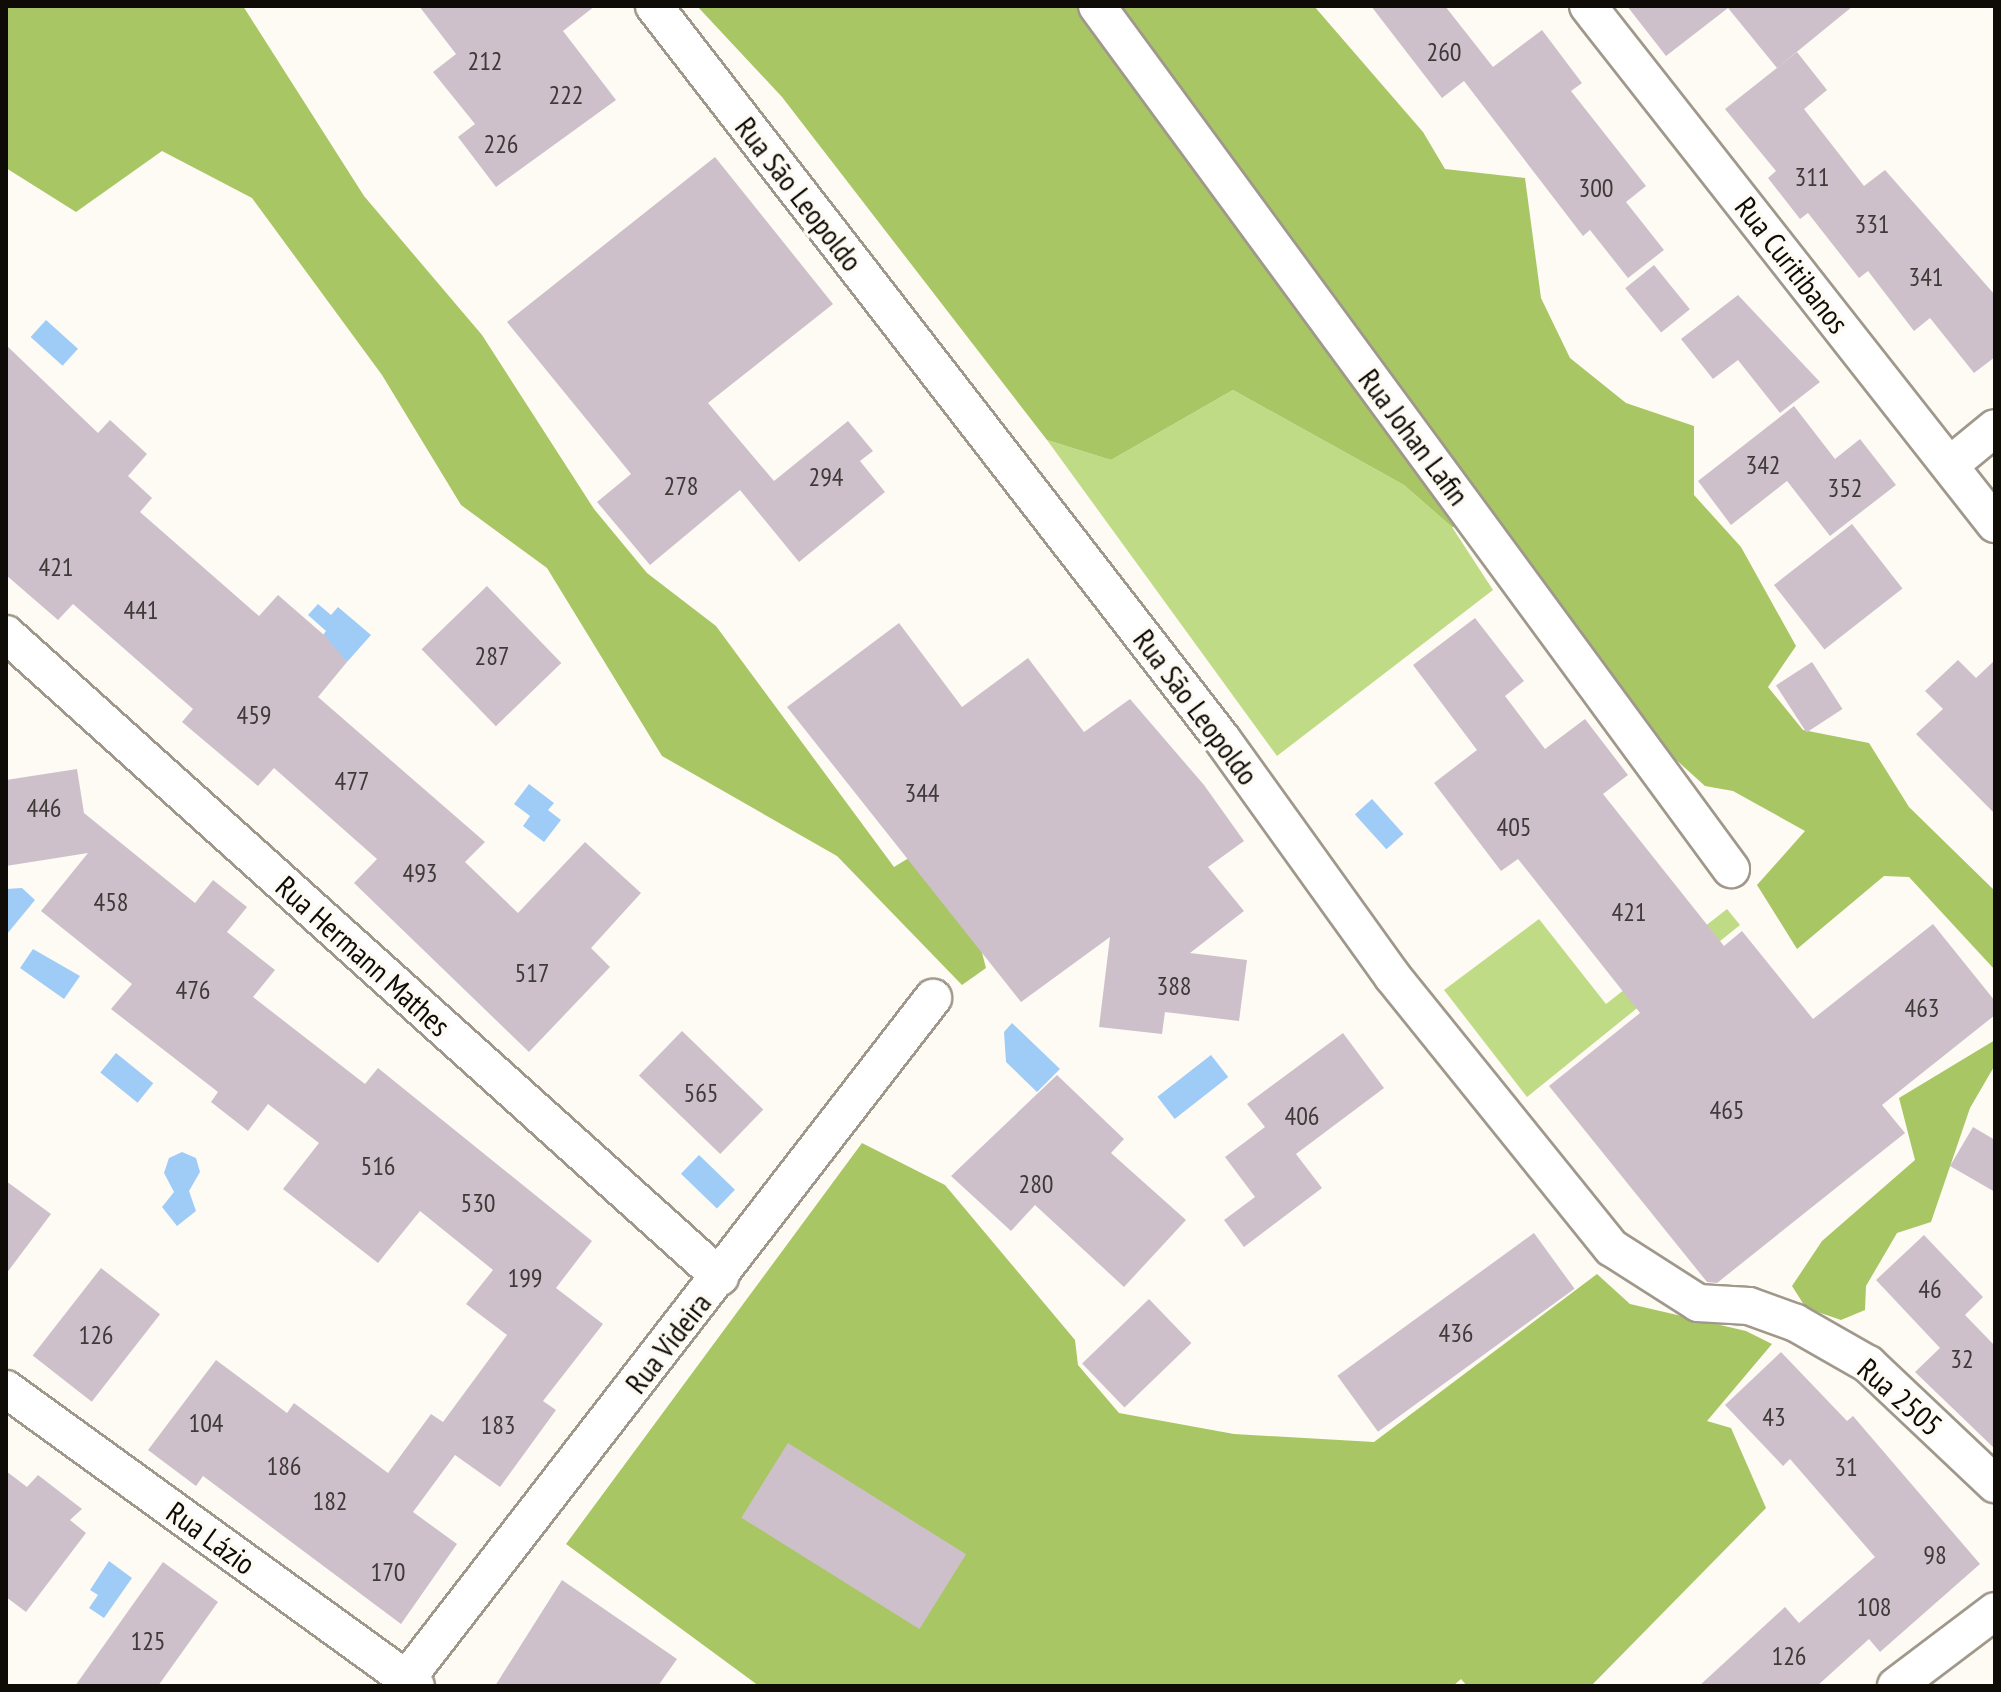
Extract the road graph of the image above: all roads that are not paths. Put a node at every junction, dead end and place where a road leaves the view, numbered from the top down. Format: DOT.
graph roads {
  1 [pos="654,6"];
  2 [pos="1097,6"];
  3 [pos="1588,6"];
  4 [pos="1995,428"];
  5 [pos="1950,465"];
  6 [pos="1995,524"];
  7 [pos="6,634"];
  8 [pos="1731,869"];
  9 [pos="933,998"];
  10 [pos="720,1277"];
  11 [pos="1796,1323"];
  12 [pos="6,1389"];
  13 [pos="1995,1484"];
  14 [pos="1995,1611"];
  15 [pos="408,1684"];
  16 [pos="1896,1686"];
  1 -- 11 [label="street, Rua São Leopoldo"];
  2 -- 8 [label="street, Rua Johan Lafin"];
  3 -- 5 [label="street, Rua Curitibanos"];
  4 -- 5 [label="street"];
  5 -- 6 [label="street, Rua Curitibanos"];
  7 -- 10 [label="street, Rua Hermann Mathes"];
  9 -- 10 [label="street, Rua Videira"];
  10 -- 15 [label="street, Rua Videira"];
  11 -- 13 [label="street, Rua 2505"];
  12 -- 15 [label="street, Rua Lázio"];
  14 -- 16 [label="street"];
}
